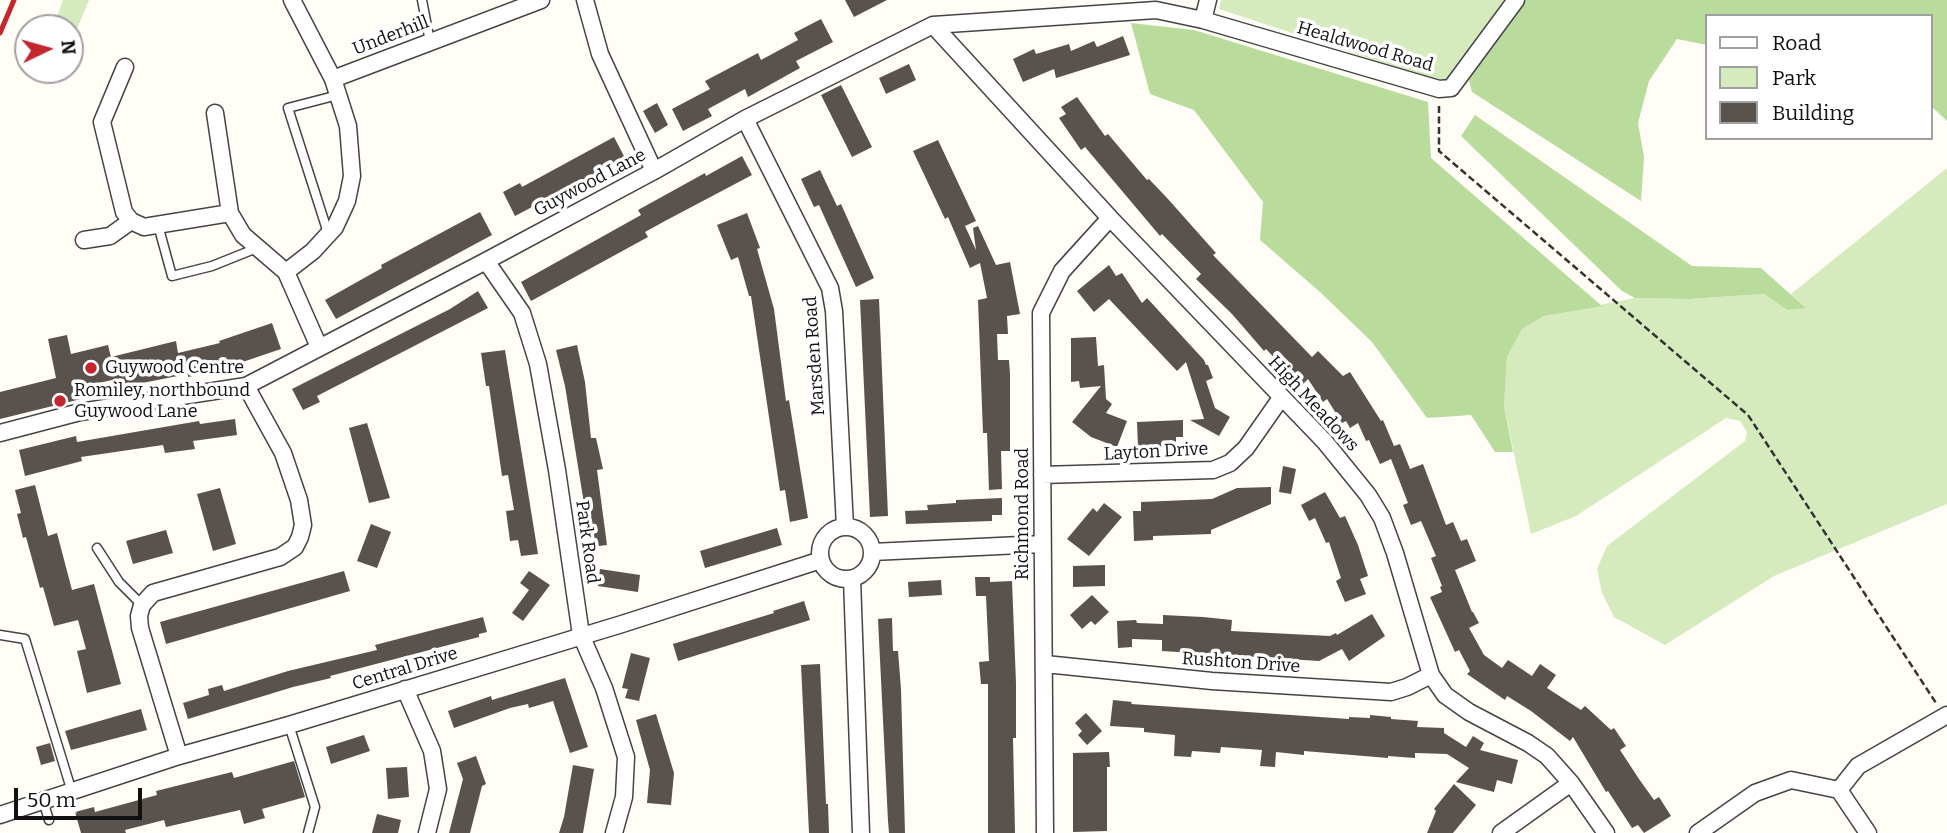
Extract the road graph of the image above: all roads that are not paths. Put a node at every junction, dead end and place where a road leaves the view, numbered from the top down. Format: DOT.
graph roads {
  1 [pos="292,0"];
  2 [pos="422,0"];
  3 [pos="541,0"];
  4 [pos="585,0"];
  5 [pos="1208,0"];
  6 [pos="1516,0"];
  7 [pos="1203,20"];
  8 [pos="933,25"];
  9 [pos="430,42"];
  10 [pos="125,67"];
  11 [pos="332,79"];
  12 [pos="338,95"];
  13 [pos="215,113"];
  14 [pos="745,118"];
  15 [pos="654,171"];
  16 [pos="230,213"];
  17 [pos="1110,218"];
  18 [pos="131,221"];
  19 [pos="158,225"];
  20 [pos="328,234"];
  21 [pos="84,240"];
  22 [pos="257,248"];
  23 [pos="486,261"];
  24 [pos="286,272"];
  25 [pos="320,347"];
  26 [pos="246,386"];
  27 [pos="1281,398"];
  28 [pos="0,433"];
  29 [pos="1042,475"];
  30 [pos="845,527"];
  31 [pos="1042,544"];
  32 [pos="97,548"];
  33 [pos="872,551"];
  34 [pos="821,560"];
  35 [pos="852,579"];
  36 [pos="142,605"];
  37 [pos="0,635"];
  38 [pos="581,635"];
  39 [pos="1045,664"];
  40 [pos="1431,675"];
  41 [pos="405,690"];
  42 [pos="1946,716"];
  43 [pos="289,725"];
  44 [pos="180,756"];
  45 [pos="1571,783"];
  46 [pos="1839,790"];
  47 [pos="72,792"];
  48 [pos="43,801"];
  49 [pos="0,815"];
  50 [pos="49,820"];
  51 [pos="308,833"];
  52 [pos="427,833"];
  53 [pos="614,833"];
  54 [pos="861,833"];
  55 [pos="1045,833"];
  56 [pos="1501,833"];
  57 [pos="1606,833"];
  58 [pos="1698,833"];
  59 [pos="1868,833"];
  1 -- 11 [label="street"];
  2 -- 9 [label="lane"];
  3 -- 9 [label="street, Underhill"];
  4 -- 15 [label="street"];
  5 -- 7 [label="street"];
  6 -- 7 [label="street, Healdwood Road"];
  7 -- 8 [label="street, Guywood Lane"];
  8 -- 14 [label="street, Guywood Lane"];
  8 -- 17 [label="street, High Meadows"];
  9 -- 11 [label="street, Underhill"];
  10 -- 18 [label="street"];
  11 -- 12 [label="street"];
  12 -- 20 [label="street"];
  12 -- 20 [label="lane"];
  13 -- 16 [label="street"];
  14 -- 15 [label="street, Guywood Lane"];
  14 -- 30 [label="street, Marsden Road"];
  15 -- 23 [label="street, Guywood Lane"];
  16 -- 19 [label="street"];
  16 -- 22 [label="street"];
  17 -- 27 [label="street, High Meadows"];
  17 -- 29 [label="street, Richmond Road"];
  18 -- 19 [label="street"];
  18 -- 21 [label="street"];
  19 -- 22 [label="lane"];
  20 -- 24 [label="street"];
  22 -- 24 [label="street"];
  23 -- 25 [label="street, Guywood Lane"];
  23 -- 38 [label="street, Park Road"];
  24 -- 25 [label="street"];
  25 -- 26 [label="street, Guywood Lane"];
  26 -- 28 [label="street, Guywood Lane"];
  26 -- 36 [label="street"];
  27 -- 29 [label="street, Layton Drive"];
  27 -- 40 [label="street, High Meadows"];
  29 -- 31 [label="street, Richmond Road"];
  30 -- 33 [label="street"];
  30 -- 34 [label="street"];
  31 -- 33 [label="street"];
  31 -- 39 [label="street, Richmond Road"];
  32 -- 36 [label="lane"];
  33 -- 35 [label="street"];
  34 -- 35 [label="street"];
  34 -- 38 [label="street, Central Drive"];
  35 -- 54 [label="street"];
  36 -- 44 [label="street"];
  37 -- 47 [label="lane"];
  38 -- 41 [label="street, Central Drive"];
  38 -- 53 [label="street, Park Road"];
  39 -- 40 [label="street, Rushton Drive"];
  39 -- 55 [label="street, Richmond Road"];
  40 -- 45 [label="street, High Meadows"];
  41 -- 43 [label="street, Central Drive"];
  41 -- 52 [label="street"];
  42 -- 46 [label="street"];
  43 -- 44 [label="street, Central Drive"];
  43 -- 51 [label="lane"];
  44 -- 47 [label="street, Central Drive"];
  45 -- 56 [label="street"];
  45 -- 57 [label="street, High Meadows"];
  46 -- 58 [label="street"];
  46 -- 59 [label="street"];
  47 -- 48 [label="street, Central Drive"];
  48 -- 49 [label="street, Central Drive"];
  48 -- 50 [label="lane"];
}
